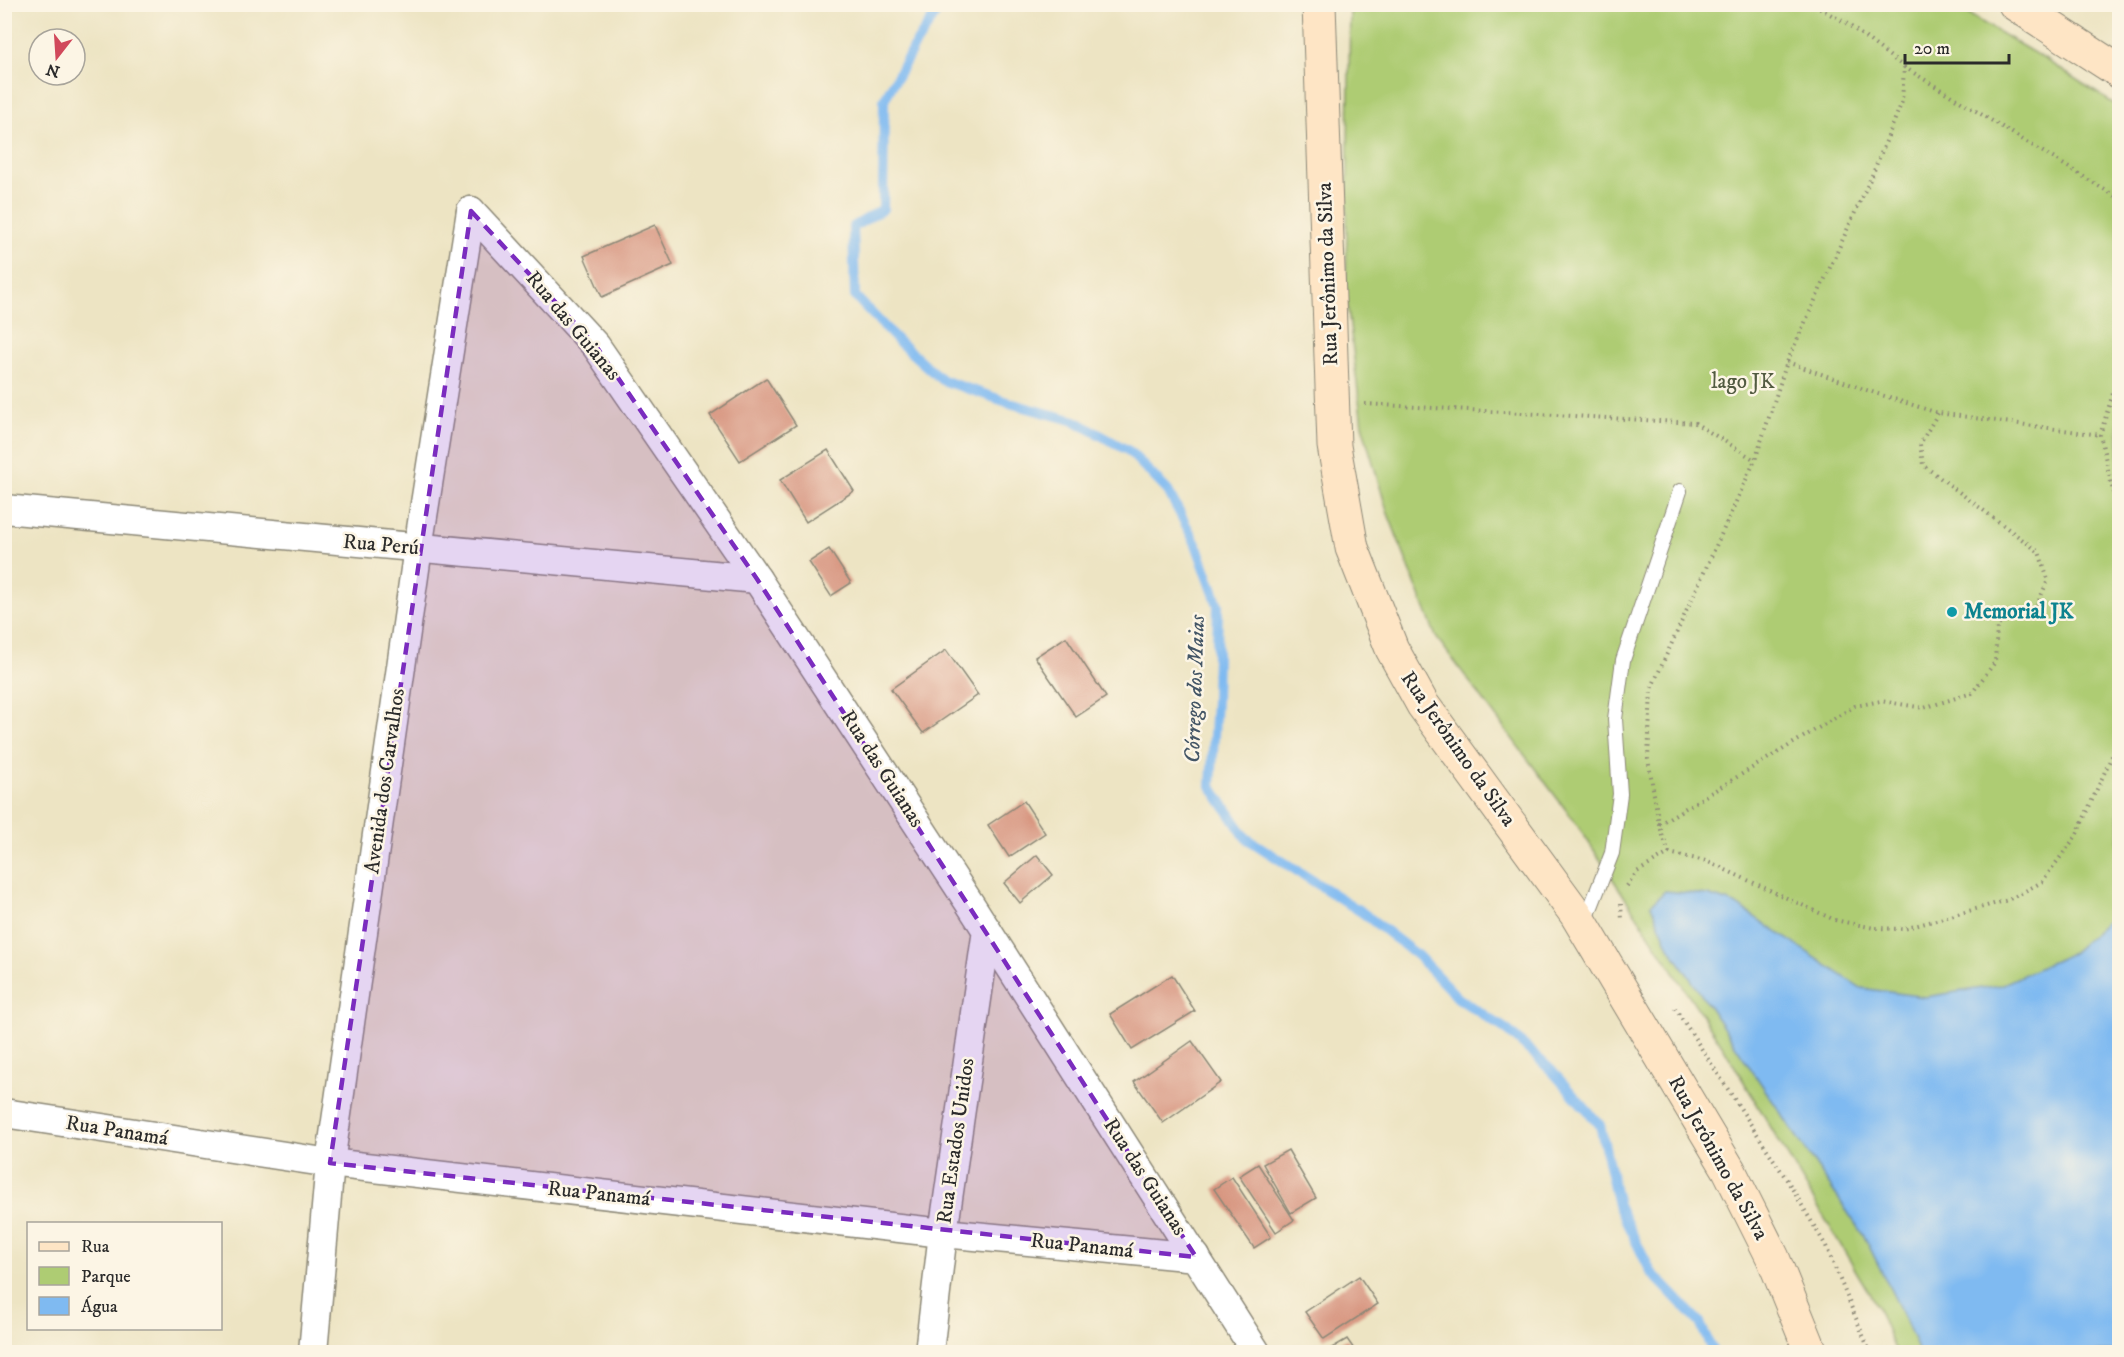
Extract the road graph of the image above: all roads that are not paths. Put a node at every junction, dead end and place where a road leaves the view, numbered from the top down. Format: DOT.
graph roads {
  1 [pos="1319,4"];
  2 [pos="2015,4"];
  3 [pos="2120,72"];
  4 [pos="471,211"];
  5 [pos="1680,491"];
  6 [pos="4,509"];
  7 [pos="418,548"];
  8 [pos="757,579"];
  9 [pos="1583,926"];
  10 [pos="987,930"];
  11 [pos="4,1113"];
  12 [pos="330,1163"];
  13 [pos="943,1233"];
  14 [pos="1196,1257"];
  15 [pos="313,1353"];
  16 [pos="929,1353"];
  17 [pos="1256,1353"];
  18 [pos="1811,1353"];
  1 -- 9 [label="main road, Rua Jerônimo da Silva"];
  2 -- 3 [label="main road"];
  4 -- 7 [label="street, Avenida dos Carvalhos"];
  4 -- 8 [label="street, Rua das Guianas"];
  5 -- 9 [label="lane"];
  6 -- 7 [label="street, Rua Perú"];
  7 -- 8 [label="street, Rua Perú"];
  7 -- 12 [label="street, Avenida dos Carvalhos"];
  8 -- 10 [label="street, Rua das Guianas"];
  9 -- 18 [label="main road, Rua Jerônimo da Silva"];
  10 -- 13 [label="street, Rua Estados Unidos"];
  10 -- 14 [label="street, Rua das Guianas"];
  11 -- 12 [label="street, Rua Panamá"];
  12 -- 13 [label="street, Rua Panamá"];
  12 -- 15 [label="street, Avenida dos Carvalhos"];
  13 -- 14 [label="street, Rua Panamá"];
  13 -- 16 [label="street, Rua Estados Unidos"];
  14 -- 17 [label="street, Rua das Guianas"];
}
